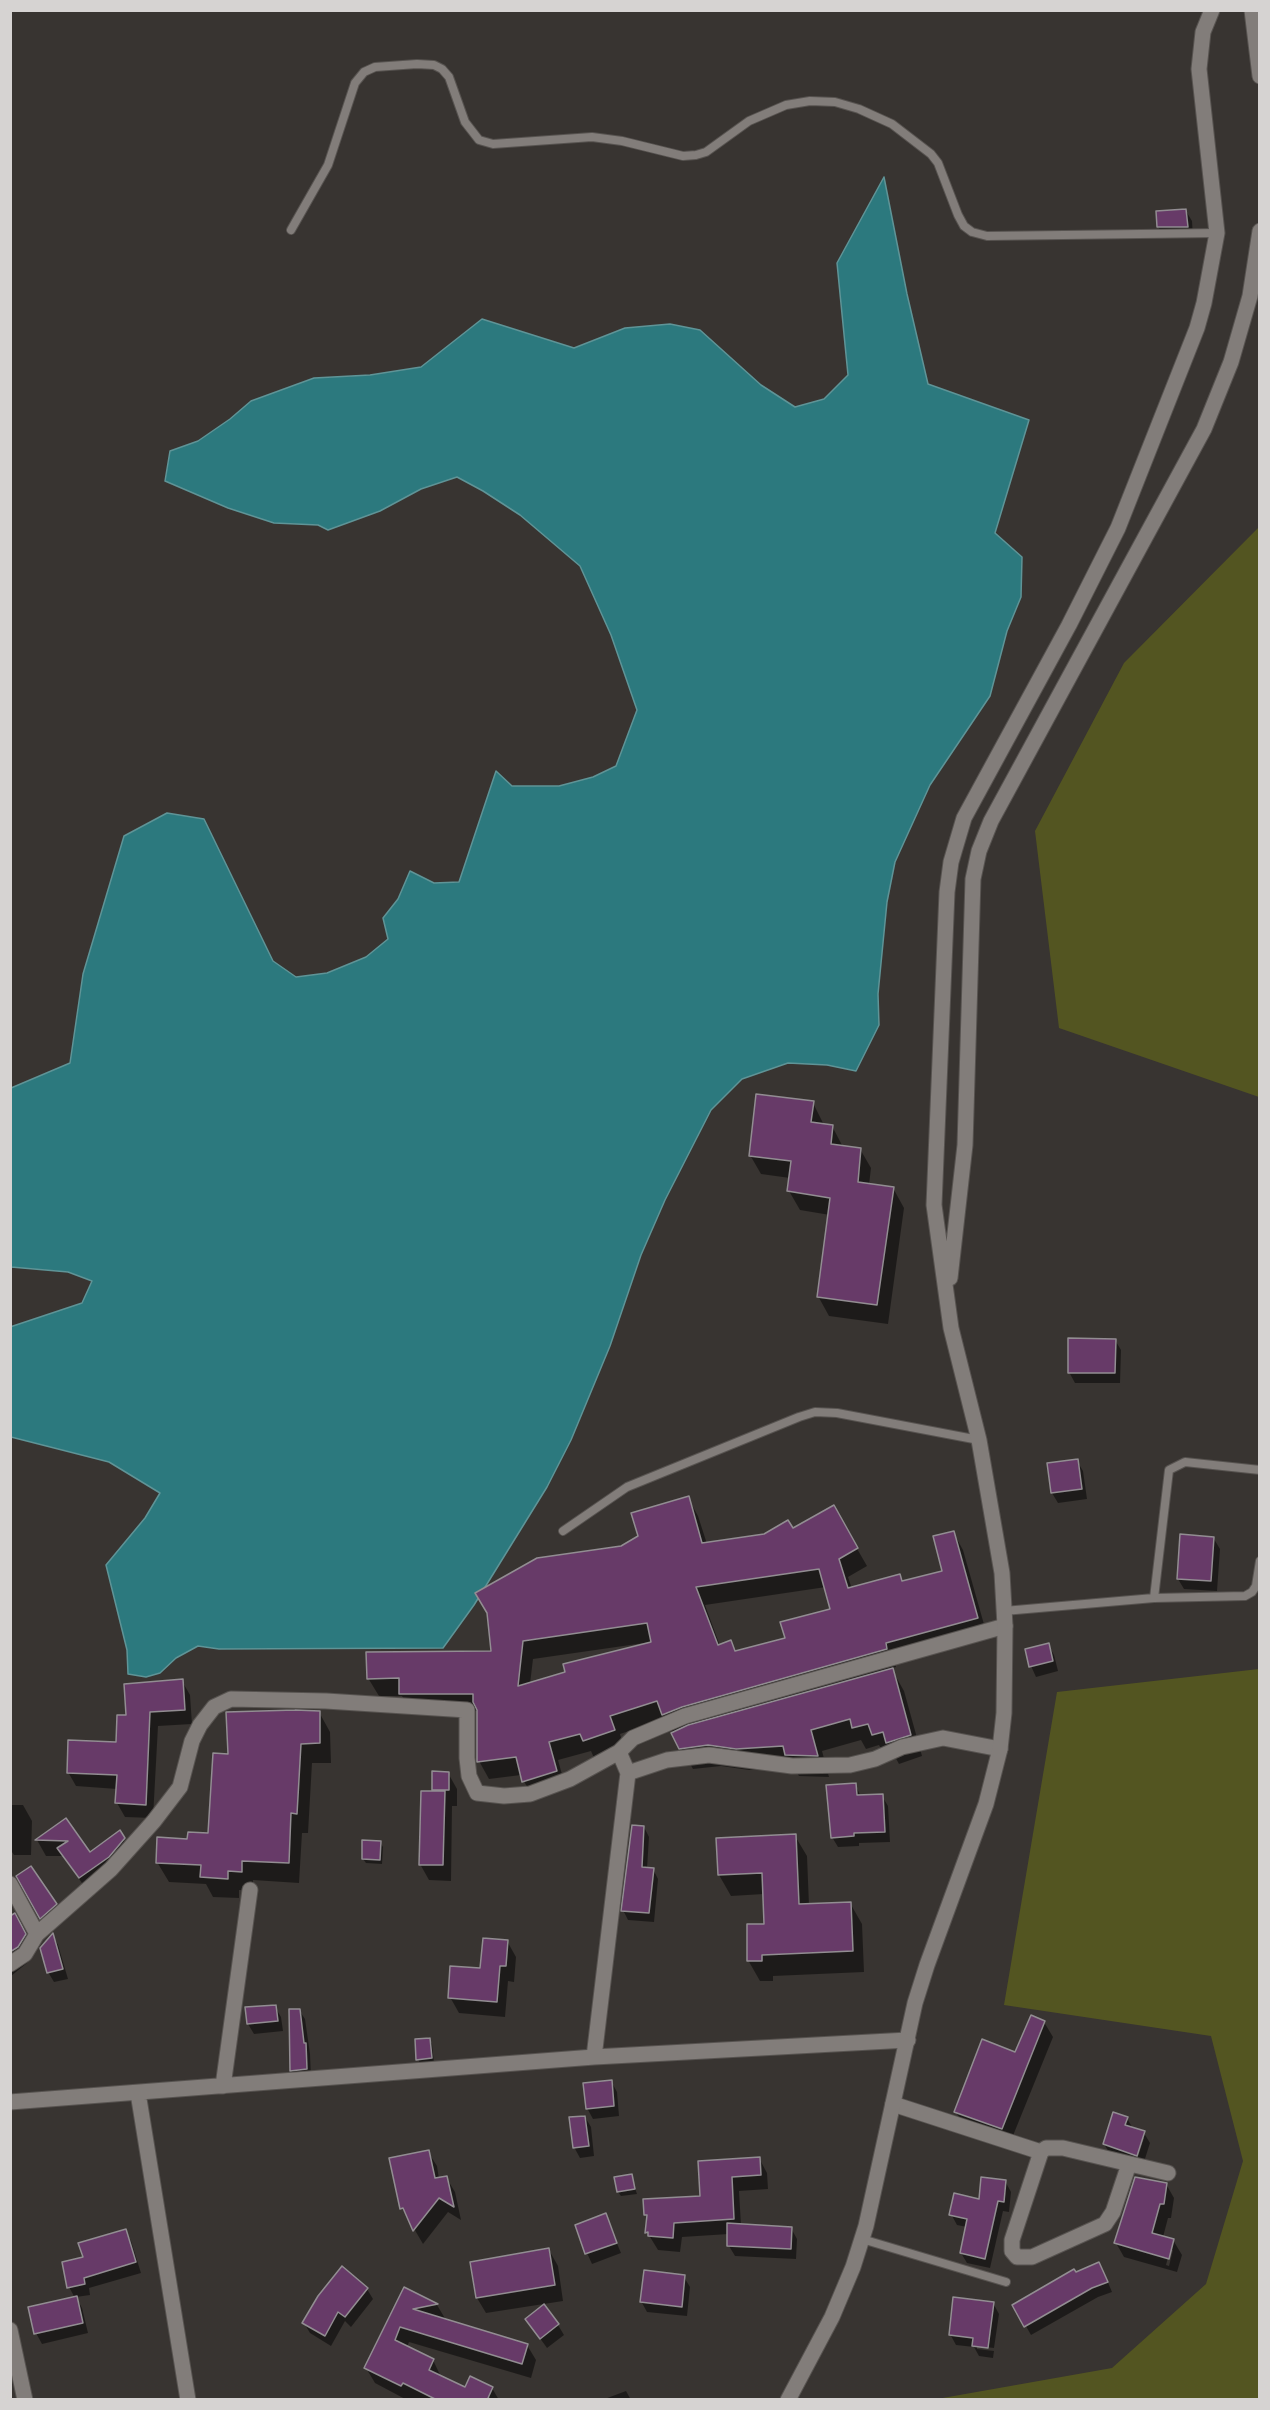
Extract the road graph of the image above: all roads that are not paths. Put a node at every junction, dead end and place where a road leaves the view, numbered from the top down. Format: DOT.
graph roads {
  1 [pos="1212,10"];
  2 [pos="1252,10"];
  3 [pos="1260,76"];
  4 [pos="291,230"];
  5 [pos="1260,231"];
  6 [pos="1216,233"];
  7 [pos="948,1299"];
  8 [pos="979,1440"];
  9 [pos="1260,1470"];
  10 [pos="563,1531"];
  11 [pos="1260,1561"];
  12 [pos="1154,1598"];
  13 [pos="1004,1618"];
  14 [pos="1000,1749"];
  15 [pos="619,1752"];
  16 [pos="628,1773"];
  17 [pos="10,1884"];
  18 [pos="250,1890"];
  19 [pos="37,1934"];
  20 [pos="10,1964"];
  21 [pos="908,2040"];
  22 [pos="594,2057"];
  23 [pos="223,2086"];
  24 [pos="138,2093"];
  25 [pos="10,2102"];
  26 [pos="893,2104"];
  27 [pos="1041,2152"];
  28 [pos="1129,2164"];
  29 [pos="1168,2173"];
  30 [pos="862,2239"];
  31 [pos="1006,2282"];
  32 [pos="10,2330"];
  33 [pos="25,2400"];
  34 [pos="188,2400"];
  35 [pos="788,2400"];
  1 -- 6 [label="street"];
  2 -- 3 [label="street"];
  4 -- 6 [label="lane"];
  5 -- 7 [label="street"];
  6 -- 7 [label="street"];
  7 -- 8 [label="street"];
  8 -- 10 [label="lane"];
  8 -- 13 [label="street"];
  9 -- 12 [label="lane"];
  11 -- 12 [label="lane"];
  12 -- 13 [label="lane"];
  13 -- 14 [label="street"];
  13 -- 15 [label="street"];
  14 -- 16 [label="street"];
  14 -- 21 [label="street"];
  15 -- 16 [label="street"];
  15 -- 19 [label="street"];
  16 -- 22 [label="street"];
  17 -- 19 [label="street"];
  18 -- 23 [label="street"];
  19 -- 20 [label="street"];
  21 -- 22 [label="street"];
  21 -- 26 [label="street"];
  22 -- 23 [label="street"];
  23 -- 24 [label="street"];
  24 -- 25 [label="street"];
  24 -- 34 [label="street"];
  26 -- 27 [label="street"];
  26 -- 30 [label="street"];
  27 -- 28 [label="street"];
  27 -- 28 [label="street"];
  28 -- 29 [label="street"];
  30 -- 31 [label="lane"];
  30 -- 35 [label="street"];
  32 -- 33 [label="street"];
}
